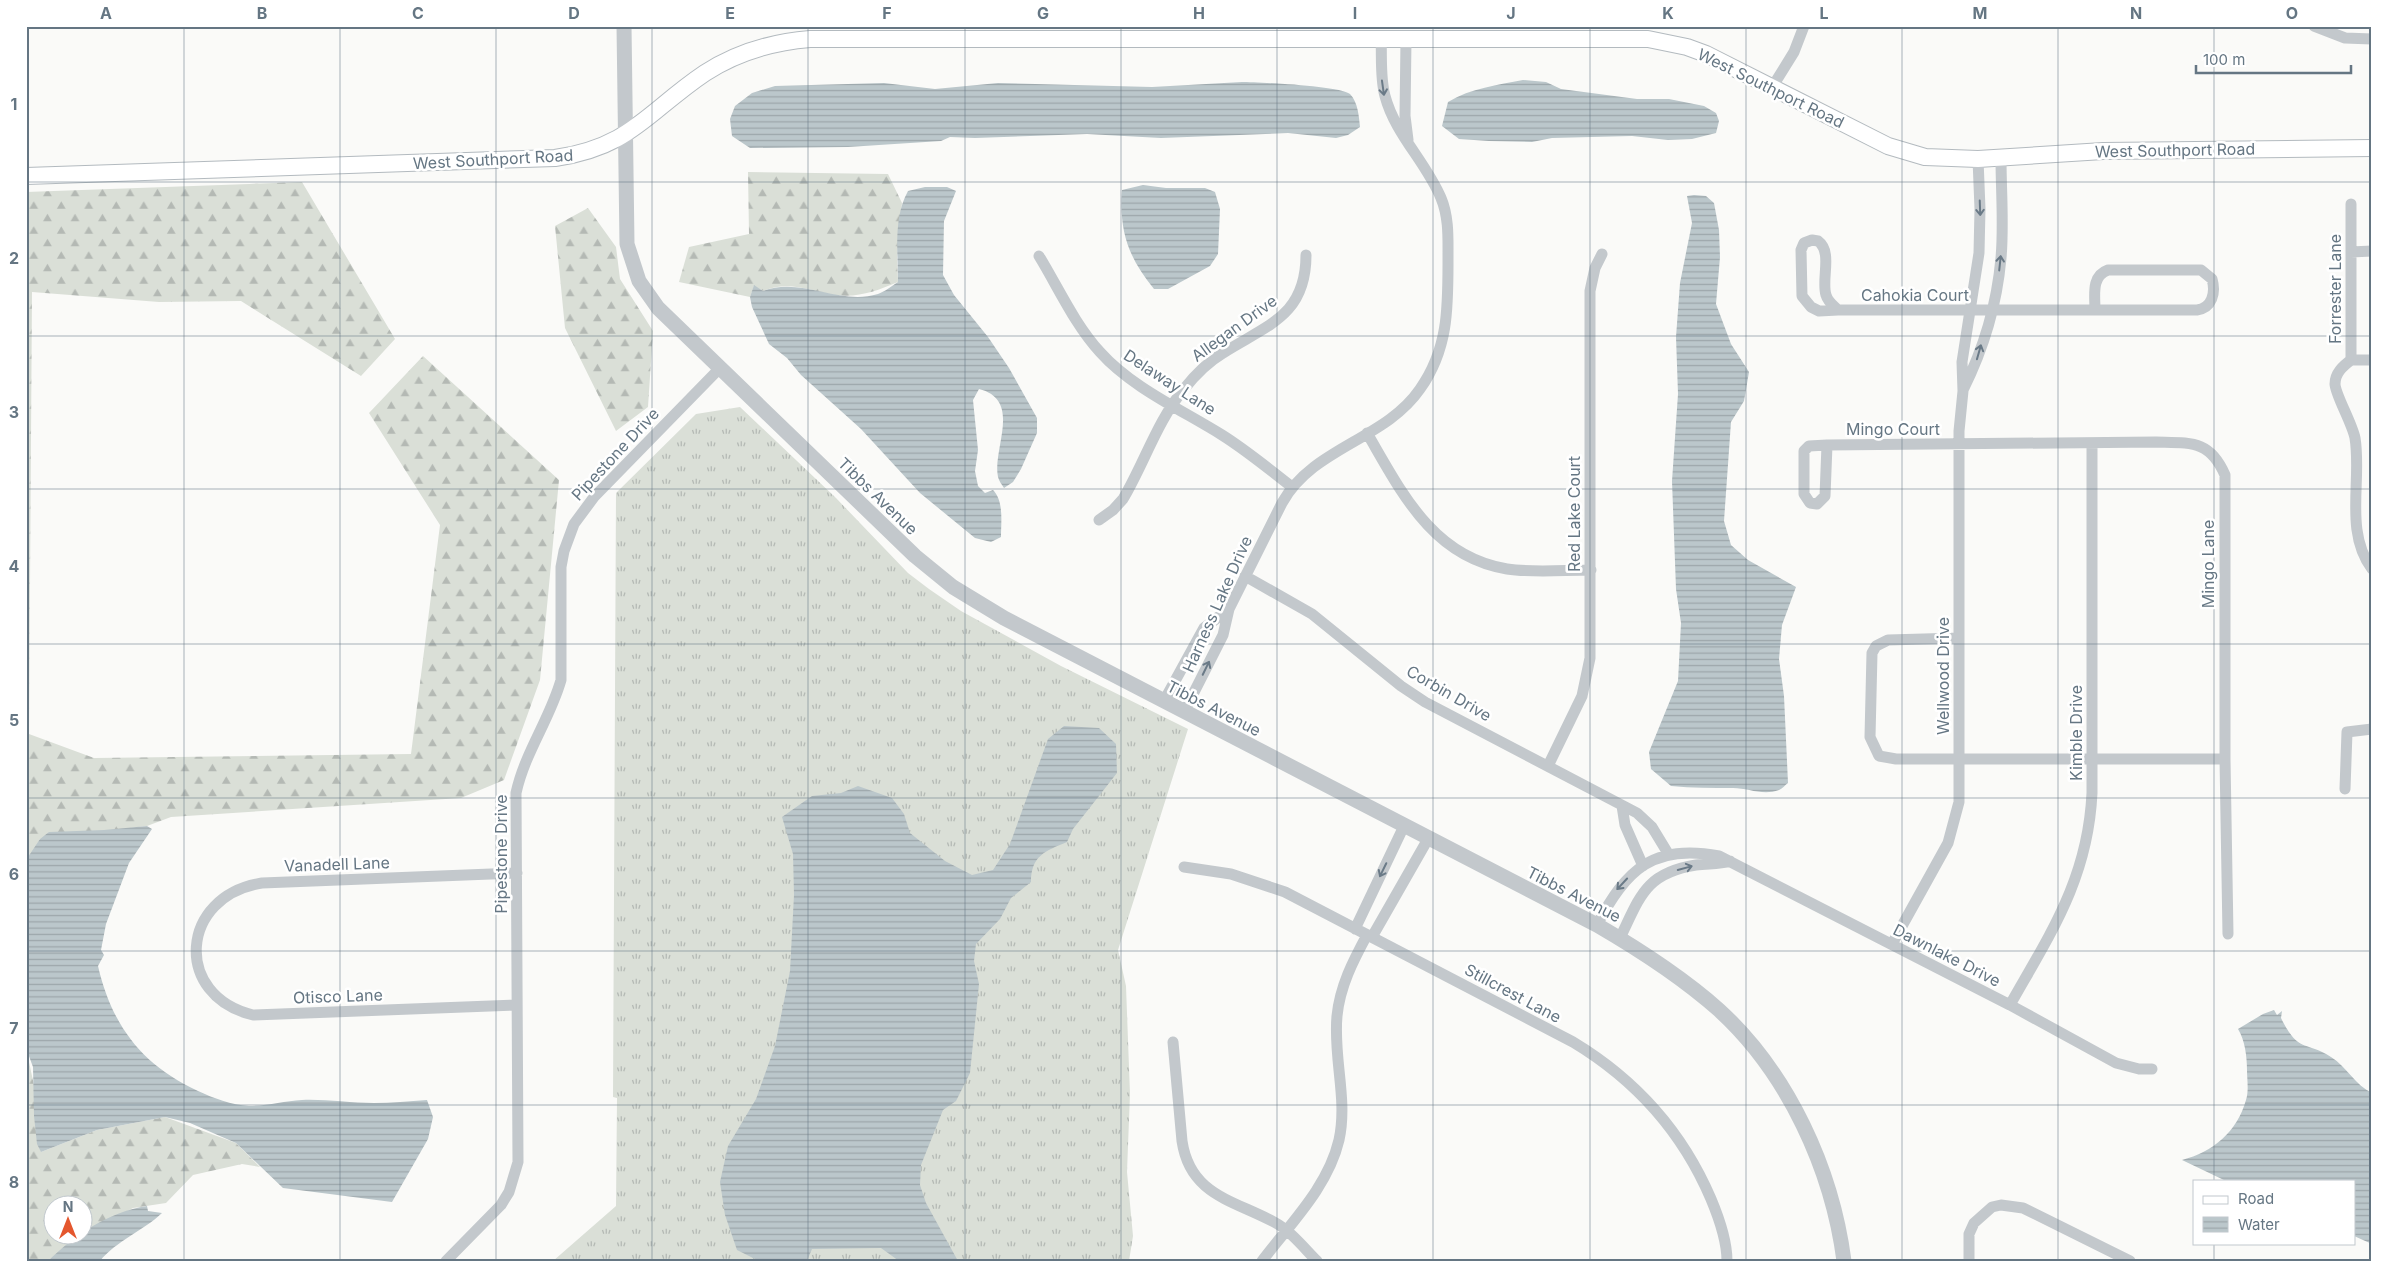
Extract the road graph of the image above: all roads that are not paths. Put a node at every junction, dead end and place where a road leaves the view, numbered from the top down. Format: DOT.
graph roads {
  1 [pos="624,26"];
  2 [pos="1804,26"];
  3 [pos="2314,26"];
  4 [pos="1626,32"];
  5 [pos="1381,39"];
  6 [pos="2372,39"];
  7 [pos="1406,40"];
  8 [pos="1773,86"];
  9 [pos="624,136"];
  10 [pos="1408,140"];
  11 [pos="2372,148"];
  12 [pos="2001,158"];
  13 [pos="1978,159"];
  14 [pos="26,176"];
  15 [pos="2350,204"];
  16 [pos="2372,251"];
  17 [pos="2351,252"];
  18 [pos="1602,254"];
  19 [pos="1306,255"];
  20 [pos="1039,256"];
  21 [pos="1838,310"];
  22 [pos="2095,310"];
  23 [pos="1970,311"];
  24 [pos="1991,311"];
  25 [pos="2352,360"];
  26 [pos="2372,360"];
  27 [pos="718,369"];
  28 [pos="1963,391"];
  29 [pos="1173,404"];
  30 [pos="1367,433"];
  31 [pos="2092,443"];
  32 [pos="1959,444"];
  33 [pos="1827,445"];
  34 [pos="1292,487"];
  35 [pos="1099,520"];
  36 [pos="2372,569"];
  37 [pos="1591,570"];
  38 [pos="1245,576"];
  39 [pos="1229,609"];
  40 [pos="1959,638"];
  41 [pos="1164,701"];
  42 [pos="1184,712"];
  43 [pos="2372,729"];
  44 [pos="2092,758"];
  45 [pos="1960,759"];
  46 [pos="2225,759"];
  47 [pos="1548,766"];
  48 [pos="2344,790"];
  49 [pos="1622,806"];
  50 [pos="1404,826"];
  51 [pos="1428,839"];
  52 [pos="1664,857"];
  53 [pos="1730,861"];
  54 [pos="1643,866"];
  55 [pos="1184,867"];
  56 [pos="518,873"];
  57 [pos="1666,874"];
  58 [pos="1597,925"];
  59 [pos="1355,929"];
  60 [pos="2228,934"];
  61 [pos="1369,936"];
  62 [pos="1620,938"];
  63 [pos="1892,944"];
  64 [pos="197,952"];
  65 [pos="2010,1005"];
  66 [pos="517,1006"];
  67 [pos="1173,1042"];
  68 [pos="2152,1069"];
  69 [pos="1285,1230"];
  70 [pos="446,1261"];
  71 [pos="1262,1261"];
  72 [pos="1317,1261"];
  73 [pos="1727,1261"];
  74 [pos="1844,1261"];
  75 [pos="1969,1261"];
  76 [pos="2130,1261"];
  1 -- 9 [label="street, Tibbs Avenue"];
  2 -- 8 [label="street"];
  3 -- 6 [label="street"];
  4 -- 7 [label="main road, West Southport Road"];
  4 -- 8 [label="main road, West Southport Road"];
  5 -- 7 [label="main road, West Southport Road"];
  5 -- 9 [label="main road, West Southport Road"];
  5 -- 10 [label="street, Harness Lake Drive, one-way"];
  7 -- 10 [label="street"];
  8 -- 13 [label="main road, West Southport Road"];
  9 -- 14 [label="main road, West Southport Road"];
  9 -- 27 [label="street, Tibbs Avenue"];
  10 -- 30 [label="street, Harness Lake Drive"];
  11 -- 12 [label="main road, West Southport Road"];
  12 -- 13 [label="main road, West Southport Road"];
  24 -- 12 [label="street, Wellwood Drive, one-way"];
  13 -- 23 [label="street, Wellwood Drive, one-way"];
  15 -- 17 [label="street, Forrester Lane"];
  16 -- 17 [label="street"];
  17 -- 25 [label="street, Forrester Lane"];
  18 -- 37 [label="street, Red Lake Court"];
  19 -- 29 [label="street, Allegan Drive"];
  20 -- 29 [label="street, Delaway Lane"];
  21 -- 21 [label="street, Cahokia Court"];
  21 -- 23 [label="street, Cahokia Court"];
  22 -- 22 [label="street, Cahokia Court"];
  22 -- 24 [label="street, Cahokia Court"];
  23 -- 24 [label="street, Cahokia Court"];
  23 -- 28 [label="street, Wellwood Drive"];
  28 -- 24 [label="street, Wellwood Drive, one-way"];
  25 -- 26 [label="street"];
  25 -- 36 [label="street, Forrester Lane"];
  27 -- 41 [label="street, Tibbs Avenue"];
  27 -- 56 [label="street, Pipestone Drive"];
  28 -- 32 [label="street, Wellwood Drive"];
  29 -- 34 [label="street, Delaway Lane"];
  29 -- 35 [label="street, Allegan Drive"];
  30 -- 34 [label="street, Harness Lake Drive"];
  30 -- 37 [label="street"];
  31 -- 32 [label="street, Mingo Lane"];
  31 -- 44 [label="street, Kimble Drive"];
  31 -- 46 [label="street, Mingo Lane"];
  32 -- 33 [label="street, Mingo Court"];
  32 -- 40 [label="street, Wellwood Drive"];
  33 -- 33 [label="street, Mingo Court"];
  34 -- 38 [label="street, Harness Lake Drive"];
  37 -- 47 [label="street, Red Lake Court"];
  38 -- 39 [label="street, Harness Lake Drive"];
  38 -- 47 [label="street, Corbin Drive"];
  39 -- 41 [label="street"];
  42 -- 39 [label="street, Harness Lake Drive, one-way"];
  40 -- 45 [label="street, Wellwood Drive"];
  40 -- 45 [label="street"];
  41 -- 42 [label="street, Tibbs Avenue"];
  42 -- 50 [label="street, Tibbs Avenue"];
  43 -- 48 [label="street"];
  44 -- 45 [label="street"];
  44 -- 46 [label="street"];
  44 -- 65 [label="street, Kimble Drive"];
  45 -- 63 [label="street, Wellwood Drive"];
  46 -- 60 [label="street, Mingo Lane"];
  47 -- 49 [label="street, Corbin Drive"];
  49 -- 52 [label="street, Corbin Drive"];
  49 -- 54 [label="street"];
  50 -- 51 [label="street, Tibbs Avenue"];
  50 -- 59 [label="street, one-way"];
  51 -- 58 [label="street, Tibbs Avenue"];
  51 -- 61 [label="street"];
  52 -- 53 [label="street, Dawnlake Drive"];
  52 -- 54 [label="street, Dawnlake Drive"];
  52 -- 57 [label="street"];
  57 -- 53 [label="street, one-way"];
  53 -- 63 [label="street, Dawnlake Drive"];
  54 -- 58 [label="street, Dawnlake Drive, one-way"];
  55 -- 59 [label="street, Stillcrest Lane"];
  56 -- 64 [label="street, Vanadell Lane"];
  56 -- 66 [label="street, Pipestone Drive"];
  57 -- 62 [label="street"];
  58 -- 62 [label="street, Tibbs Avenue"];
  59 -- 61 [label="street, Stillcrest Lane"];
  61 -- 69 [label="street"];
  61 -- 73 [label="street, Stillcrest Lane"];
  62 -- 74 [label="street, Tibbs Avenue"];
  63 -- 65 [label="street, Dawnlake Drive"];
  64 -- 66 [label="street, Otisco Lane"];
  65 -- 68 [label="street, Dawnlake Drive"];
  66 -- 70 [label="street, Pipestone Drive"];
  67 -- 69 [label="street"];
  69 -- 71 [label="street"];
  69 -- 72 [label="street"];
  75 -- 76 [label="street"];
}
